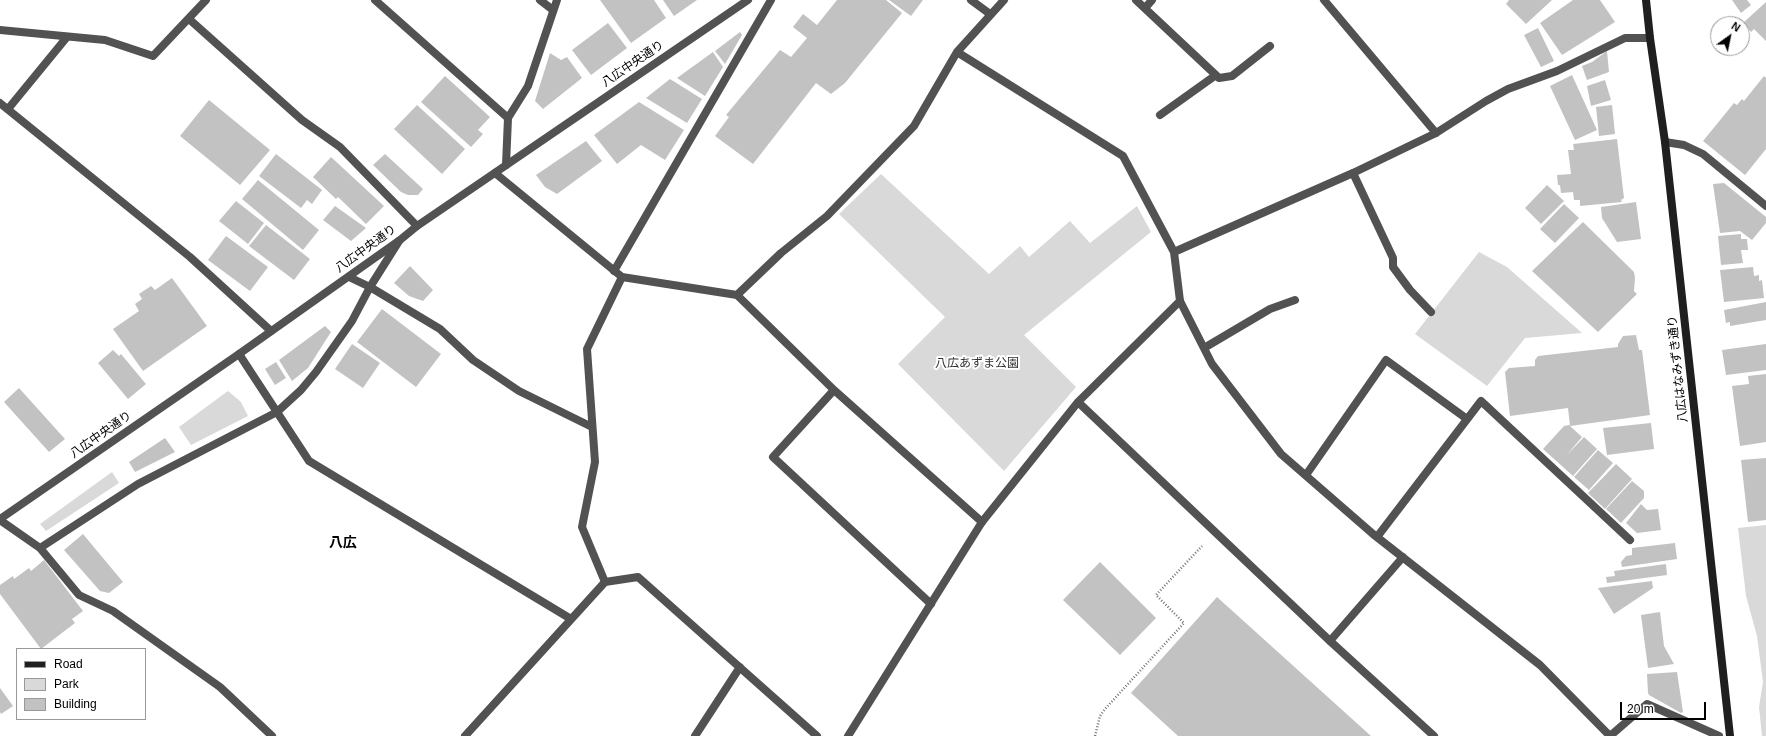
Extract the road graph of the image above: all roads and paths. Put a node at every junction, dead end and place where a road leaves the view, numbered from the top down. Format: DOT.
graph roads {
  1 [pos="206,0"];
  2 [pos="375,0"];
  3 [pos="540,0"];
  4 [pos="557,0"];
  5 [pos="748,0"];
  6 [pos="771,0"];
  7 [pos="971,0"];
  8 [pos="1004,0"];
  9 [pos="1136,0"];
  10 [pos="1152,0"];
  11 [pos="1324,0"];
  12 [pos="1646,0"];
  13 [pos="1145,8"];
  14 [pos="553,10"];
  15 [pos="990,14"];
  16 [pos="189,19"];
  17 [pos="0,30"];
  18 [pos="67,37"];
  19 [pos="1650,38"];
  20 [pos="1270,46"];
  21 [pos="957,52"];
  22 [pos="1216,75"];
  23 [pos="0,103"];
  24 [pos="8,109"];
  25 [pos="1160,115"];
  26 [pos="508,118"];
  27 [pos="1436,133"];
  28 [pos="1665,142"];
  29 [pos="506,165"];
  30 [pos="495,173"];
  31 [pos="1353,173"];
  32 [pos="1766,206"];
  33 [pos="417,226"];
  34 [pos="400,240"];
  35 [pos="1174,252"];
  36 [pos="614,271"];
  37 [pos="348,277"];
  38 [pos="622,277"];
  39 [pos="370,287"];
  40 [pos="737,295"];
  41 [pos="1295,300"];
  42 [pos="1180,302"];
  43 [pos="1431,312"];
  44 [pos="271,331"];
  45 [pos="1204,348"];
  46 [pos="239,354"];
  47 [pos="834,390"];
  48 [pos="1078,402"];
  49 [pos="277,412"];
  50 [pos="1467,419"];
  51 [pos="592,427"];
  52 [pos="1306,475"];
  53 [pos="0,519"];
  54 [pos="982,522"];
  55 [pos="1216,532"];
  56 [pos="1377,537"];
  57 [pos="1630,540"];
  58 [pos="40,548"];
  59 [pos="1403,557"];
  60 [pos="605,582"];
  61 [pos="931,604"];
  62 [pos="572,619"];
  63 [pos="1330,641"];
  64 [pos="740,667"];
  65 [pos="272,736"];
  66 [pos="465,736"];
  67 [pos="695,736"];
  68 [pos="817,736"];
  69 [pos="848,736"];
  70 [pos="1095,736"];
  71 [pos="1434,736"];
  72 [pos="1610,736"];
  73 [pos="1719,736"];
  74 [pos="1730,736"];
  1 -- 16 [label="street"];
  2 -- 26 [label="street"];
  3 -- 14 [label="street"];
  4 -- 14 [label="street"];
  5 -- 29 [label="street, 八広中央通り"];
  6 -- 36 [label="street"];
  7 -- 15 [label="street"];
  8 -- 15 [label="street"];
  9 -- 13 [label="street"];
  10 -- 13 [label="street"];
  11 -- 27 [label="street"];
  12 -- 19 [label="main road, 八広はなみずき通り"];
  13 -- 22 [label="street"];
  14 -- 26 [label="street"];
  15 -- 21 [label="street"];
  16 -- 18 [label="street"];
  16 -- 33 [label="street"];
  17 -- 18 [label="street"];
  18 -- 24 [label="street"];
  19 -- 27 [label="street"];
  19 -- 28 [label="main road, 八広はなみずき通り"];
  20 -- 22 [label="street"];
  21 -- 35 [label="street"];
  21 -- 40 [label="street"];
  22 -- 25 [label="street"];
  23 -- 24 [label="street"];
  24 -- 44 [label="street"];
  26 -- 29 [label="street"];
  27 -- 31 [label="street"];
  28 -- 32 [label="street"];
  28 -- 74 [label="main road, 八広はなみずき通り"];
  29 -- 30 [label="street, 八広中央通り"];
  30 -- 33 [label="street, 八広中央通り"];
  30 -- 36 [label="street"];
  31 -- 35 [label="street"];
  31 -- 43 [label="street"];
  33 -- 34 [label="street, 八広中央通り"];
  34 -- 37 [label="street, 八広中央通り"];
  34 -- 39 [label="street"];
  35 -- 42 [label="street"];
  36 -- 38 [label="street"];
  37 -- 39 [label="street"];
  37 -- 44 [label="street, 八広中央通り"];
  38 -- 40 [label="street"];
  38 -- 51 [label="street"];
  39 -- 49 [label="street"];
  39 -- 51 [label="street"];
  40 -- 47 [label="street"];
  41 -- 45 [label="street"];
  42 -- 45 [label="street"];
  42 -- 48 [label="street"];
  44 -- 46 [label="street, 八広中央通り"];
  45 -- 52 [label="street"];
  46 -- 49 [label="street"];
  46 -- 53 [label="street, 八広中央通り"];
  47 -- 54 [label="street"];
  47 -- 61 [label="street"];
  48 -- 54 [label="street"];
  48 -- 55 [label="street"];
  49 -- 58 [label="street"];
  49 -- 62 [label="street"];
  50 -- 52 [label="street"];
  50 -- 56 [label="street"];
  50 -- 57 [label="street"];
  51 -- 60 [label="street"];
  52 -- 56 [label="street"];
  53 -- 58 [label="street"];
  54 -- 61 [label="street"];
  55 -- 63 [label="street"];
  55 -- 70 [label="path"];
  56 -- 59 [label="street"];
  58 -- 65 [label="street"];
  59 -- 63 [label="street"];
  59 -- 72 [label="street"];
  60 -- 62 [label="street"];
  60 -- 64 [label="street"];
  61 -- 69 [label="street"];
  62 -- 66 [label="street"];
  63 -- 71 [label="street"];
  64 -- 67 [label="street"];
  64 -- 68 [label="street"];
  72 -- 73 [label="street"];
}
